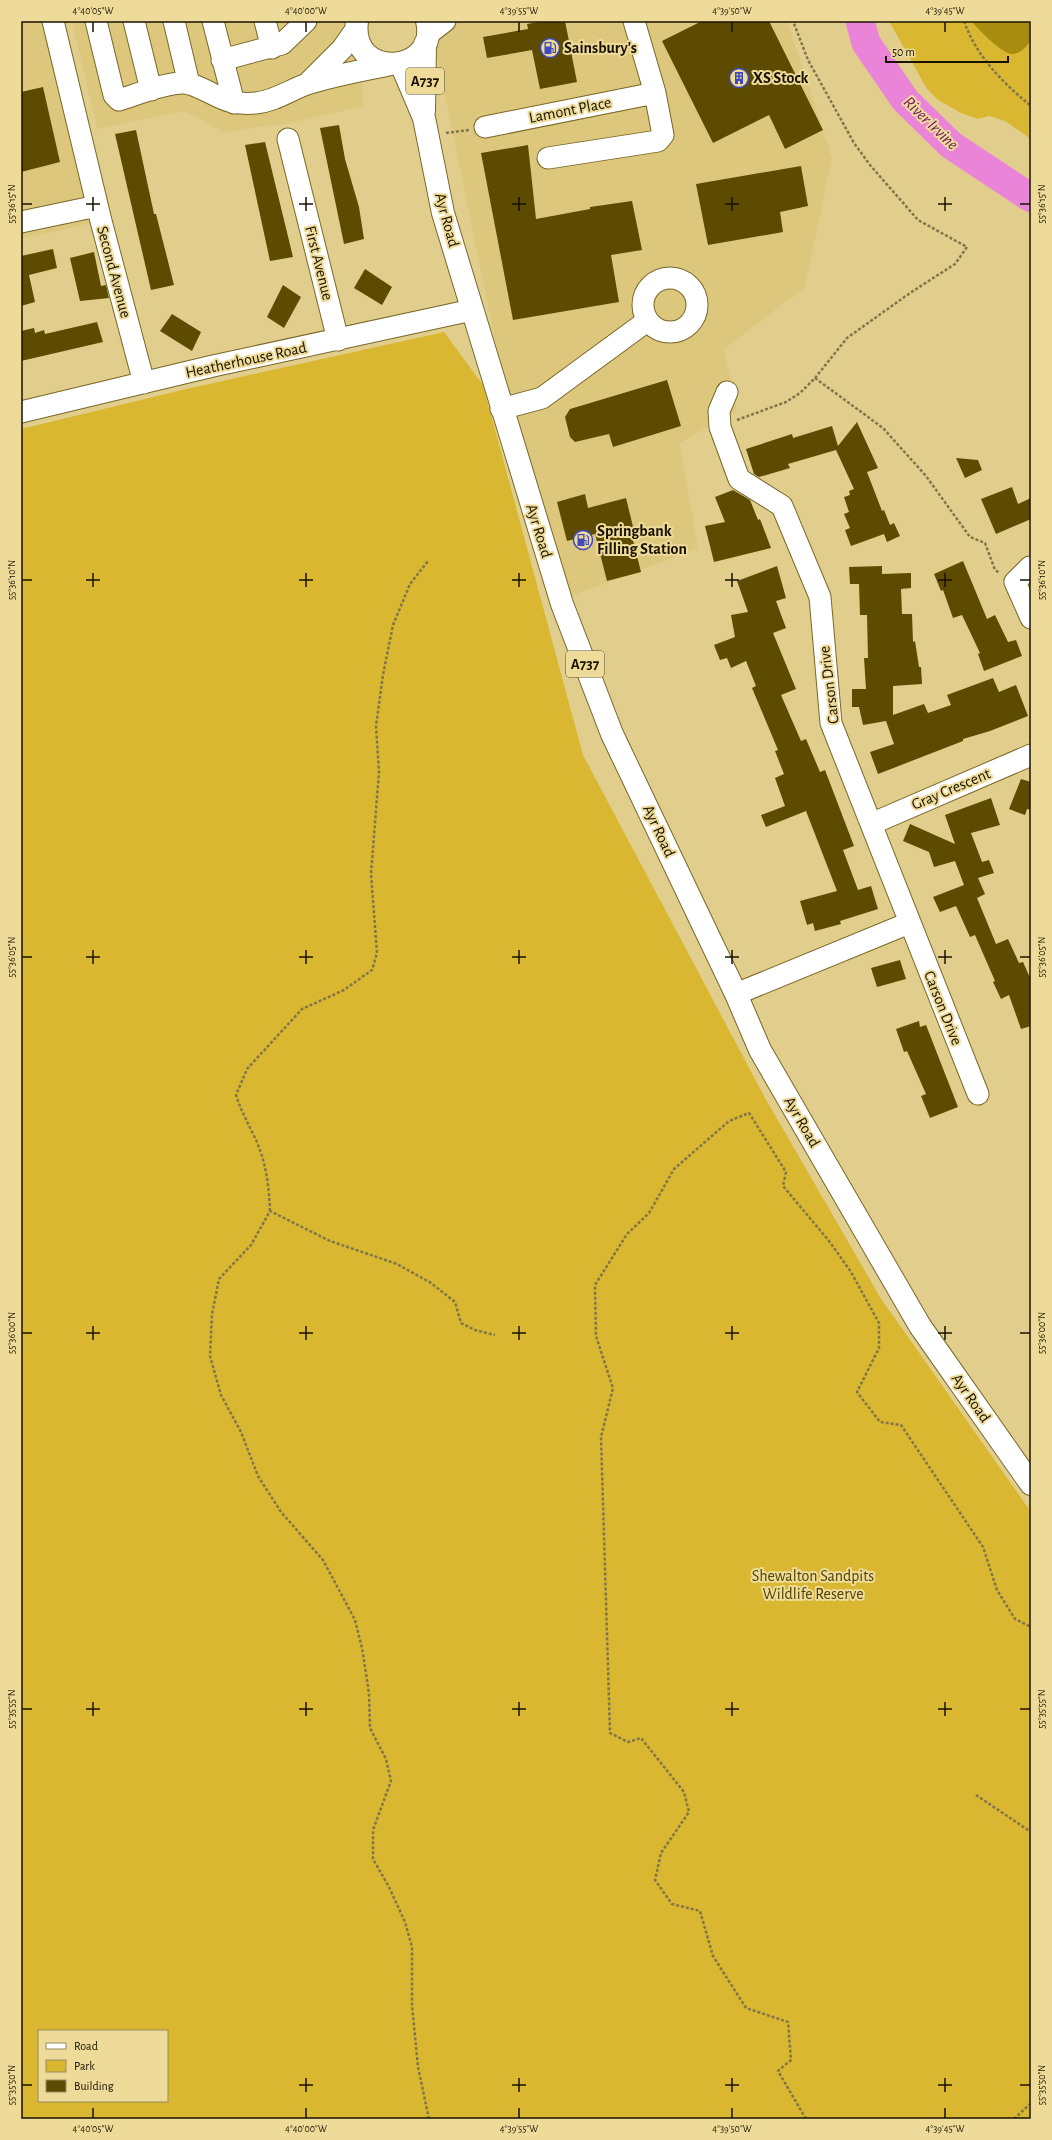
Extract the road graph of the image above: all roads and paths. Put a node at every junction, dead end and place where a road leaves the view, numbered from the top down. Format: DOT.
graph roads {
  1 [pos="53,21"];
  2 [pos="96,21"];
  3 [pos="134,21"];
  4 [pos="174,21"];
  5 [pos="213,21"];
  6 [pos="265,21"];
  7 [pos="793,21"];
  8 [pos="964,21"];
  9 [pos="305,22"];
  10 [pos="637,22"];
  11 [pos="356,25"];
  12 [pos="431,30"];
  13 [pos="272,48"];
  14 [pos="222,60"];
  15 [pos="395,64"];
  16 [pos="308,83"];
  17 [pos="189,84"];
  18 [pos="151,90"];
  19 [pos="654,93"];
  20 [pos="234,103"];
  21 [pos="1031,106"];
  22 [pos="426,127"];
  23 [pos="485,127"];
  24 [pos="288,139"];
  25 [pos="548,158"];
  26 [pos="97,206"];
  27 [pos="21,222"];
  28 [pos="472,310"];
  29 [pos="647,321"];
  30 [pos="338,340"];
  31 [pos="815,378"];
  32 [pos="144,383"];
  33 [pos="727,392"];
  34 [pos="501,409"];
  35 [pos="21,412"];
  36 [pos="720,427"];
  37 [pos="428,561"];
  38 [pos="1030,567"];
  39 [pos="1015,582"];
  40 [pos="1031,618"];
  41 [pos="1031,755"];
  42 [pos="871,824"];
  43 [pos="908,923"];
  44 [pos="736,994"];
  45 [pos="978,1094"];
  46 [pos="270,1211"];
  47 [pos="495,1335"];
  48 [pos="1031,1484"];
  49 [pos="1031,1626"];
  50 [pos="976,1795"];
  51 [pos="1031,1832"];
  52 [pos="1031,2103"];
  53 [pos="429,2119"];
  54 [pos="806,2119"];
  55 [pos="1014,2119"];
  1 -- 26 [label="street, Second Avenue"];
  2 -- 18 [label="street"];
  3 -- 18 [label="street"];
  4 -- 17 [label="street"];
  5 -- 14 [label="street"];
  6 -- 13 [label="street"];
  7 -- 31 [label="path"];
  8 -- 21 [label="path"];
  9 -- 13 [label="street"];
  10 -- 19 [label="street"];
  11 -- 15 [label="main road, A737"];
  11 -- 16 [label="street"];
  12 -- 15 [label="main road, A737"];
  12 -- 22 [label="main road, Ayr Road / A737"];
  13 -- 14 [label="street"];
  14 -- 20 [label="street"];
  15 -- 16 [label="street"];
  15 -- 22 [label="main road, Ayr Road / A737"];
  16 -- 20 [label="street"];
  17 -- 18 [label="street"];
  17 -- 20 [label="street"];
  19 -- 23 [label="street, Lamont Place"];
  19 -- 25 [label="street"];
  22 -- 23 [label="path"];
  22 -- 28 [label="main road, Ayr Road / A737"];
  24 -- 30 [label="street, First Avenue"];
  26 -- 27 [label="street"];
  26 -- 32 [label="street, Second Avenue"];
  28 -- 30 [label="street, Heatherhouse Road"];
  28 -- 34 [label="main road, Ayr Road / A737"];
  29 -- 34 [label="street"];
  30 -- 32 [label="street, Heatherhouse Road"];
  31 -- 36 [label="path"];
  31 -- 39 [label="path"];
  32 -- 35 [label="street, Heatherhouse Road"];
  33 -- 36 [label="street"];
  34 -- 44 [label="main road, Ayr Road / A737"];
  36 -- 42 [label="street, Carson Drive"];
  37 -- 46 [label="path"];
  38 -- 39 [label="street"];
  39 -- 40 [label="street"];
  41 -- 42 [label="street, Gray Crescent"];
  42 -- 43 [label="street, Carson Drive"];
  43 -- 44 [label="street"];
  43 -- 45 [label="street, Carson Drive"];
  44 -- 48 [label="main road, Ayr Road / A737"];
  46 -- 47 [label="path"];
  46 -- 53 [label="path"];
  49 -- 54 [label="path"];
  50 -- 51 [label="path"];
  52 -- 55 [label="path"];
}
